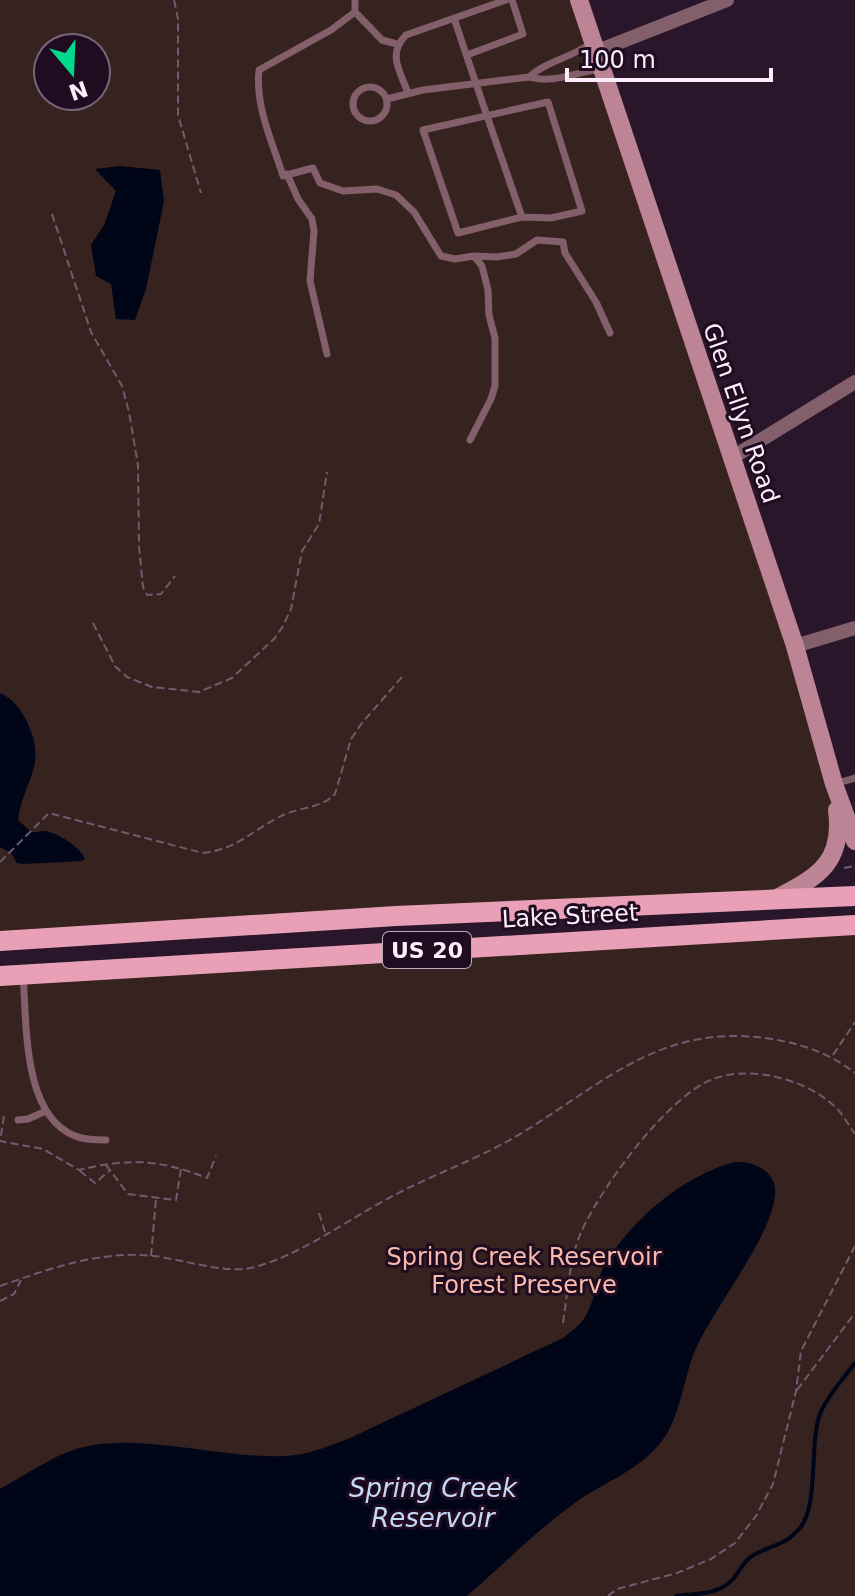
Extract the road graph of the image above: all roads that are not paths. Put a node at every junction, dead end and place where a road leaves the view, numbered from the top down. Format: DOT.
graph roads {
  1 [pos="355,0"];
  2 [pos="509,0"];
  3 [pos="579,0"];
  4 [pos="727,0"];
  5 [pos="355,12"];
  6 [pos="454,18"];
  7 [pos="397,44"];
  8 [pos="467,55"];
  9 [pos="596,55"];
  10 [pos="529,77"];
  11 [pos="476,84"];
  12 [pos="408,93"];
  13 [pos="387,99"];
  14 [pos="487,116"];
  15 [pos="287,174"];
  16 [pos="522,217"];
  17 [pos="474,256"];
  18 [pos="610,333"];
  19 [pos="327,354"];
  20 [pos="855,382"];
  21 [pos="470,440"];
  22 [pos="730,459"];
  23 [pos="855,628"];
  24 [pos="795,646"];
  25 [pos="855,778"];
  26 [pos="834,784"];
  27 [pos="855,841"];
  28 [pos="855,896"];
  29 [pos="774,899"];
  30 [pos="855,925"];
  31 [pos="21,939"];
  32 [pos="0,941"];
  33 [pos="23,974"];
  34 [pos="0,976"];
  35 [pos="46,1111"];
  36 [pos="18,1120"];
  37 [pos="106,1140"];
  1 -- 5 [label="lane"];
  2 -- 6 [label="lane"];
  2 -- 8 [label="lane"];
  3 -- 9 [label="street, Glen Ellyn Road"];
  4 -- 9 [label="street"];
  5 -- 7 [label="lane"];
  5 -- 15 [label="lane"];
  6 -- 7 [label="lane"];
  6 -- 8 [label="lane"];
  7 -- 12 [label="lane"];
  8 -- 11 [label="lane"];
  9 -- 10 [label="lane"];
  9 -- 10 [label="lane"];
  9 -- 22 [label="street, Glen Ellyn Road"];
  10 -- 11 [label="lane"];
  11 -- 12 [label="lane"];
  11 -- 14 [label="lane"];
  12 -- 13 [label="lane"];
  13 -- 13 [label="lane"];
  14 -- 16 [label="lane"];
  14 -- 16 [label="lane"];
  14 -- 16 [label="lane"];
  15 -- 17 [label="lane"];
  15 -- 19 [label="lane"];
  17 -- 18 [label="lane"];
  17 -- 21 [label="lane"];
  20 -- 22 [label="street"];
  22 -- 24 [label="street, Glen Ellyn Road"];
  23 -- 24 [label="street"];
  24 -- 26 [label="street, Glen Ellyn Road"];
  25 -- 26 [label="lane"];
  26 -- 27 [label="street, Glen Ellyn Road"];
  26 -- 29 [label="street"];
  28 -- 29 [label="main road, Lake Street / US 20"];
  29 -- 31 [label="main road, Lake Street / US 20"];
  30 -- 33 [label="main road, Lake Street / US 20"];
  31 -- 32 [label="main road, Lake Street / US 20"];
  31 -- 33 [label="main road"];
  33 -- 34 [label="main road, Lake Street / US 20"];
  33 -- 35 [label="lane"];
  35 -- 36 [label="lane"];
  35 -- 37 [label="lane"];
}
